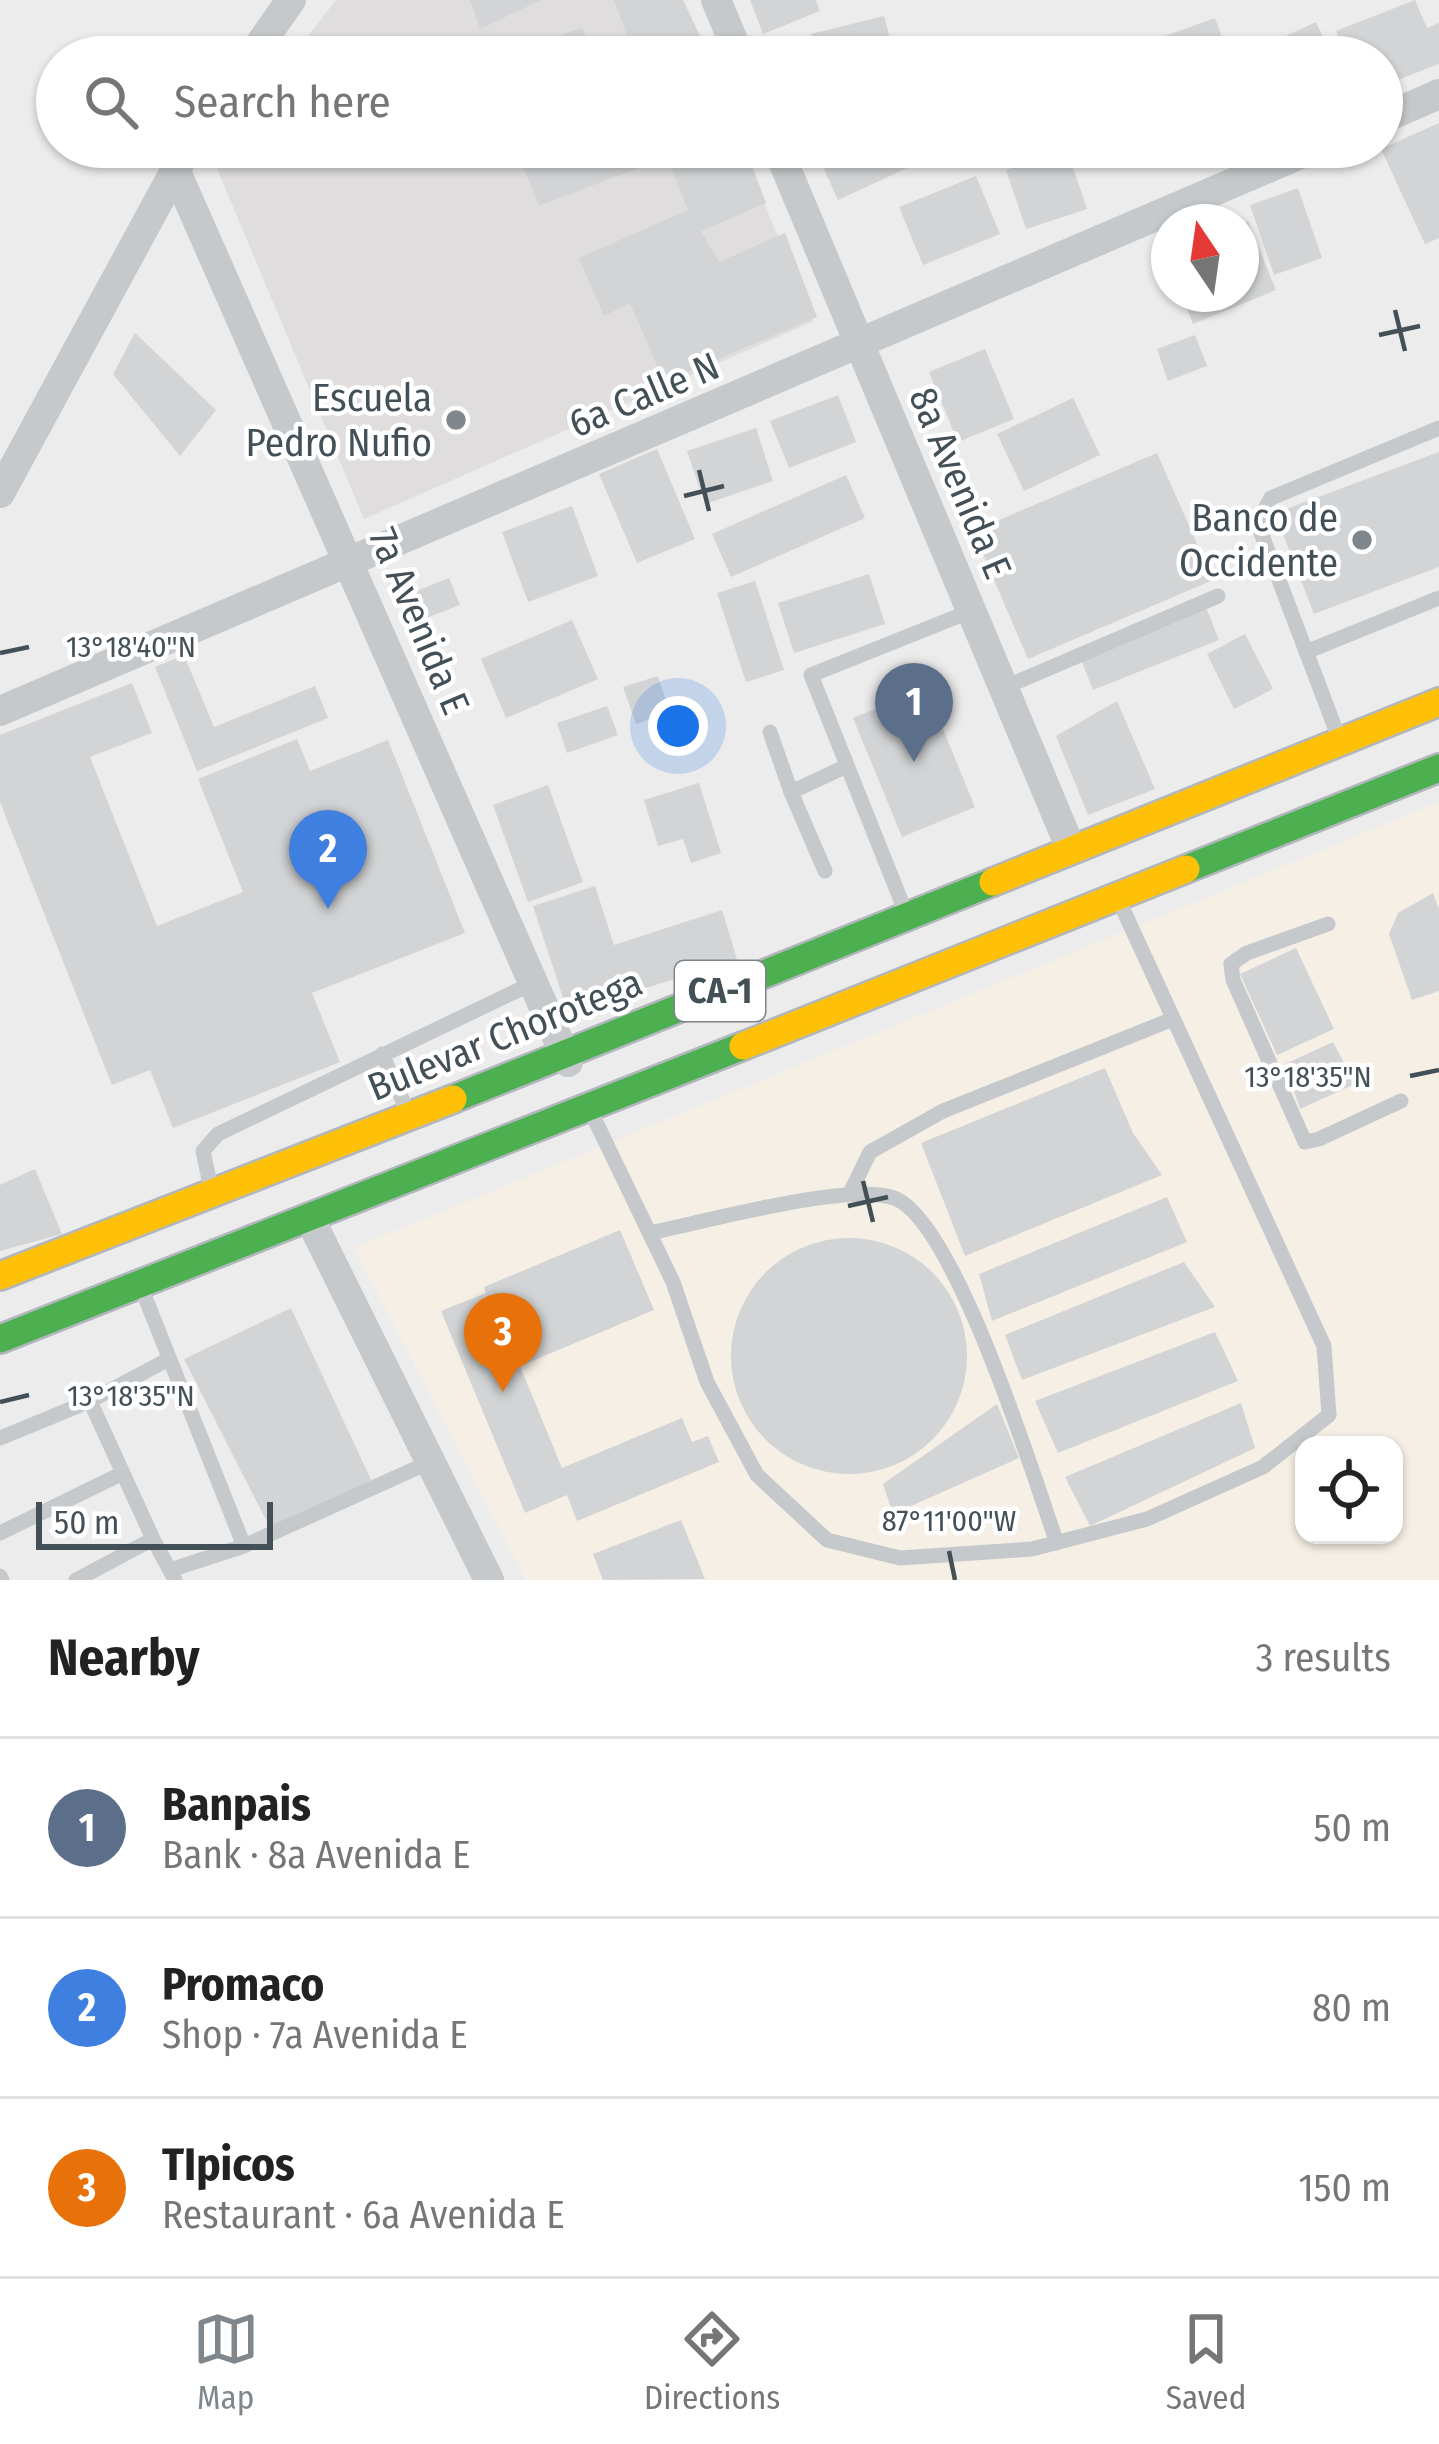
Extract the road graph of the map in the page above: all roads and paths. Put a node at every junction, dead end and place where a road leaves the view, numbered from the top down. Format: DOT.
graph roads {
  1 [pos="291,0"];
  2 [pos="716,0"];
  3 [pos="266,36"];
  4 [pos="731,36"];
  5 [pos="1439,94"];
  6 [pos="1403,110"];
  7 [pos="176,168"];
  8 [pos="187,168"];
  9 [pos="786,168"];
  10 [pos="1269,168"];
  11 [pos="860,345"];
  12 [pos="1439,428"];
  13 [pos="0,493"];
  14 [pos="351,562"];
  15 [pos="1218,596"];
  16 [pos="1439,598"];
  17 [pos="971,611"];
  18 [pos="1306,652"];
  19 [pos="1004,688"];
  20 [pos="1439,702"];
  21 [pos="0,711"];
  22 [pos="770,732"];
  23 [pos="1340,741"];
  24 [pos="847,766"];
  25 [pos="1439,768"];
  26 [pos="790,792"];
  27 [pos="1071,849"];
  28 [pos="825,872"];
  29 [pos="1117,897"];
  30 [pos="907,916"];
  31 [pos="1328,924"];
  32 [pos="533,982"];
  33 [pos="1173,1019"];
  34 [pos="382,1054"];
  35 [pos="564,1054"];
  36 [pos="1401,1101"];
  37 [pos="589,1108"];
  38 [pos="408,1116"];
  39 [pos="213,1192"];
  40 [pos="850,1193"];
  41 [pos="310,1220"];
  42 [pos="650,1233"];
  43 [pos="0,1276"];
  44 [pos="140,1285"];
  45 [pos="0,1339"];
  46 [pos="170,1359"];
  47 [pos="91,1401"];
  48 [pos="0,1438"];
  49 [pos="430,1462"];
  50 [pos="122,1474"];
  51 [pos="0,1533"];
  52 [pos="153,1538"];
  53 [pos="1057,1543"];
  54 [pos="244,1546"];
  55 [pos="172,1575"];
  56 [pos="76,1580"];
  57 [pos="489,1580"];
  1 -- 3 [label="street"];
  2 -- 4 [label="street"];
  5 -- 6 [label="street"];
  7 -- 13 [label="street"];
  8 -- 14 [label="street, 7a Avenida E"];
  9 -- 11 [label="street, 8a Avenida E"];
  10 -- 11 [label="street, 6a Calle N"];
  11 -- 14 [label="street, 6a Calle N"];
  11 -- 17 [label="street, 8a Avenida E"];
  12 -- 18 [label="lane"];
  14 -- 21 [label="street, 6a Calle N"];
  14 -- 32 [label="street, 7a Avenida E"];
  15 -- 19 [label="lane"];
  16 -- 18 [label="lane"];
  17 -- 19 [label="street, 8a Avenida E"];
  17 -- 24 [label="lane"];
  18 -- 23 [label="lane"];
  19 -- 27 [label="street, 8a Avenida E"];
  20 -- 23 [label="highway, Bulevar Chorotega / CA-1"];
  22 -- 26 [label="lane"];
  23 -- 27 [label="highway, Bulevar Chorotega / CA-1"];
  24 -- 26 [label="lane"];
  24 -- 30 [label="lane"];
  25 -- 29 [label="highway, CA-1"];
  26 -- 28 [label="lane"];
  27 -- 30 [label="highway, Bulevar Chorotega / CA-1"];
  29 -- 33 [label="lane"];
  29 -- 37 [label="highway, CA-1"];
  30 -- 35 [label="highway, Bulevar Chorotega / CA-1"];
  31 -- 36 [label="lane"];
  32 -- 34 [label="lane"];
  32 -- 35 [label="street, 7a Avenida E"];
  33 -- 40 [label="lane"];
  33 -- 53 [label="lane"];
  34 -- 38 [label="lane"];
  34 -- 39 [label="lane"];
  35 -- 37 [label="street, 7a Avenida E"];
  35 -- 38 [label="highway, Bulevar Chorotega / CA-1"];
  37 -- 41 [label="highway, CA-1"];
  37 -- 42 [label="lane"];
  38 -- 39 [label="highway, Bulevar Chorotega / CA-1"];
  39 -- 43 [label="highway, Bulevar Chorotega / CA-1"];
  40 -- 42 [label="lane"];
  40 -- 53 [label="lane"];
  41 -- 44 [label="highway, CA-1"];
  41 -- 49 [label="street"];
  42 -- 53 [label="lane"];
  44 -- 45 [label="highway, CA-1"];
  44 -- 46 [label="lane"];
  46 -- 47 [label="lane"];
  46 -- 54 [label="lane"];
  47 -- 48 [label="lane"];
  47 -- 50 [label="lane"];
  49 -- 54 [label="lane"];
  49 -- 57 [label="street"];
  50 -- 51 [label="lane"];
  50 -- 52 [label="lane"];
  52 -- 55 [label="lane"];
  52 -- 56 [label="lane"];
  54 -- 55 [label="lane"];
}
